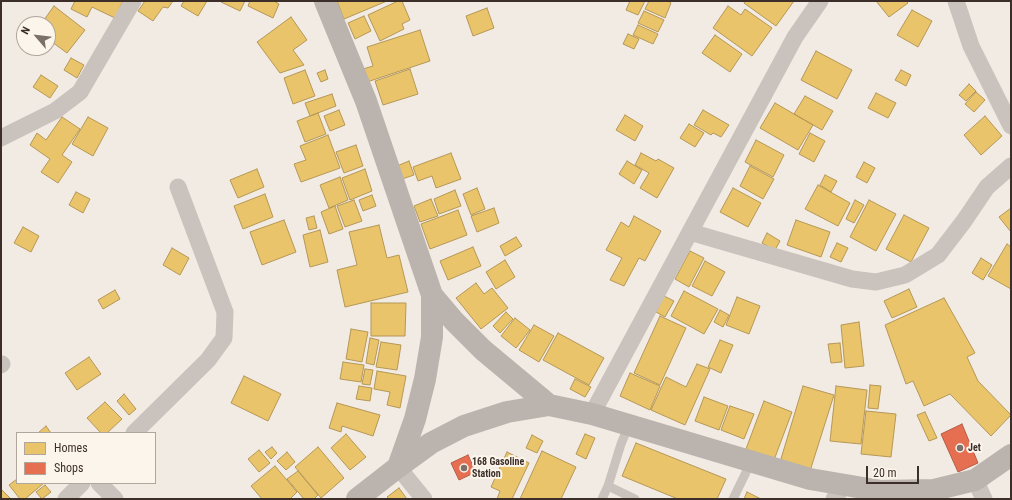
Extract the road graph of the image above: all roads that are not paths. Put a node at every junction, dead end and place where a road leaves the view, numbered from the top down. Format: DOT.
graph roads {
  1 [pos="133,1"];
  2 [pos="325,1"];
  3 [pos="820,1"];
  4 [pos="956,1"];
  5 [pos="1011,126"];
  6 [pos="1,138"];
  7 [pos="1011,166"];
  8 [pos="178,187"];
  9 [pos="690,232"];
  10 [pos="432,295"];
  11 [pos="548,405"];
  12 [pos="592,414"];
  13 [pos="629,425"];
  14 [pos="135,432"];
  15 [pos="1011,456"];
  16 [pos="751,462"];
  17 [pos="398,467"];
  18 [pos="81,484"];
  19 [pos="100,484"];
  20 [pos="608,486"];
  21 [pos="980,489"];
  22 [pos="839,492"];
  23 [pos="66,499"];
  24 [pos="114,499"];
  25 [pos="357,499"];
  26 [pos="424,499"];
  27 [pos="602,499"];
  28 [pos="636,499"];
  29 [pos="733,499"];
  1 -- 6 [label="street"];
  2 -- 10 [label="main road"];
  3 -- 9 [label="street"];
  4 -- 5 [label="street"];
  7 -- 9 [label="street"];
  8 -- 14 [label="street"];
  9 -- 12 [label="street"];
  10 -- 11 [label="main road"];
  10 -- 17 [label="main road"];
  11 -- 12 [label="main road"];
  11 -- 17 [label="main road"];
  12 -- 13 [label="main road"];
  13 -- 16 [label="main road"];
  13 -- 20 [label="lane"];
  15 -- 21 [label="main road"];
  16 -- 22 [label="main road"];
  16 -- 29 [label="lane"];
  17 -- 25 [label="main road"];
  17 -- 26 [label="street"];
  18 -- 23 [label="street"];
  19 -- 24 [label="street"];
  20 -- 27 [label="lane"];
  20 -- 28 [label="lane"];
  21 -- 22 [label="main road"];
}
